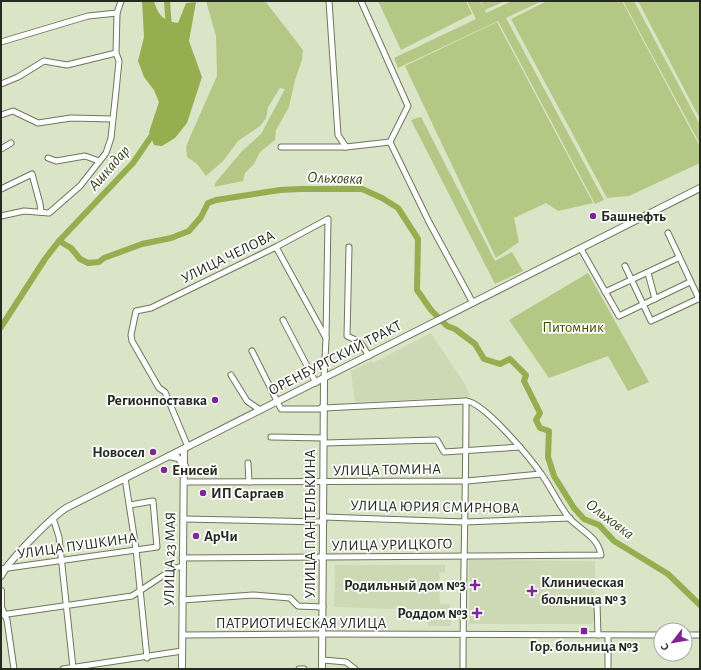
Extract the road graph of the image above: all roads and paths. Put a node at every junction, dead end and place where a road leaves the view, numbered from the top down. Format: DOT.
graph roads {
  1 [pos="121,1"];
  2 [pos="329,1"];
  3 [pos="361,1"];
  4 [pos="117,12"];
  5 [pos="1,42"];
  6 [pos="116,53"];
  7 [pos="1,84"];
  8 [pos="1,115"];
  9 [pos="112,119"];
  10 [pos="390,142"];
  11 [pos="11,143"];
  12 [pos="280,147"];
  13 [pos="346,147"];
  14 [pos="1,149"];
  15 [pos="48,158"];
  16 [pos="99,160"];
  17 [pos="700,188"];
  18 [pos="1,189"];
  19 [pos="41,212"];
  20 [pos="1,216"];
  21 [pos="668,233"];
  22 [pos="349,246"];
  23 [pos="276,247"];
  24 [pos="581,249"];
  25 [pos="678,258"];
  26 [pos="625,266"];
  27 [pos="648,272"];
  28 [pos="632,280"];
  29 [pos="690,282"];
  30 [pos="605,292"];
  31 [pos="655,299"];
  32 [pos="699,299"];
  33 [pos="473,303"];
  34 [pos="644,305"];
  35 [pos="283,320"];
  36 [pos="326,339"];
  37 [pos="252,351"];
  38 [pos="369,356"];
  39 [pos="231,375"];
  40 [pos="324,379"];
  41 [pos="316,383"];
  42 [pos="278,401"];
  43 [pos="466,401"];
  44 [pos="324,406"];
  45 [pos="260,410"];
  46 [pos="271,437"];
  47 [pos="324,440"];
  48 [pos="520,447"];
  49 [pos="186,448"];
  50 [pos="466,452"];
  51 [pos="169,456"];
  52 [pos="248,463"];
  53 [pos="185,466"];
  54 [pos="542,474"];
  55 [pos="125,478"];
  56 [pos="467,481"];
  57 [pos="185,482"];
  58 [pos="249,482"];
  59 [pos="324,483"];
  60 [pos="130,505"];
  61 [pos="53,518"];
  62 [pos="570,518"];
  63 [pos="184,519"];
  64 [pos="324,520"];
  65 [pos="465,522"];
  66 [pos="136,550"];
  67 [pos="463,556"];
  68 [pos="182,558"];
  69 [pos="324,558"];
  70 [pos="62,560"];
  71 [pos="182,566"];
  72 [pos="3,568"];
  73 [pos="1,576"];
  74 [pos="1,591"];
  75 [pos="140,593"];
  76 [pos="182,600"];
  77 [pos="597,603"];
  78 [pos="1,606"];
  79 [pos="67,606"];
  80 [pos="323,607"];
  81 [pos="3,615"];
  82 [pos="323,634"];
  83 [pos="463,634"];
  84 [pos="182,635"];
  85 [pos="598,635"];
  86 [pos="653,635"];
  87 [pos="608,636"];
  88 [pos="182,651"];
  89 [pos="147,658"];
  90 [pos="322,660"];
  91 [pos="73,668"];
  92 [pos="14,669"];
  93 [pos="63,669"];
  94 [pos="182,669"];
  95 [pos="299,669"];
  96 [pos="304,669"];
  97 [pos="322,669"];
  98 [pos="355,669"];
  99 [pos="463,669"];
  100 [pos="608,669"];
  1 -- 4 [label="street"];
  2 -- 13 [label="street"];
  3 -- 10 [label="street"];
  4 -- 5 [label="street"];
  4 -- 6 [label="street"];
  6 -- 7 [label="street"];
  6 -- 9 [label="street"];
  8 -- 9 [label="street"];
  9 -- 16 [label="street"];
  10 -- 13 [label="street"];
  10 -- 33 [label="street"];
  11 -- 14 [label="street"];
  12 -- 13 [label="street"];
  15 -- 16 [label="street"];
  16 -- 19 [label="street"];
  17 -- 24 [label="main road, ОРЕНБУРГСКИЙ ТРАКТ"];
  18 -- 19 [label="street"];
  19 -- 20 [label="street"];
  21 -- 25 [label="street"];
  22 -- 38 [label="street"];
  23 -- 36 [label="street"];
  23 -- 36 [label="street, УЛИЦА ЧЕЛОВА"];
  23 -- 49 [label="street, УЛИЦА ЧЕЛОВА"];
  24 -- 30 [label="street"];
  24 -- 33 [label="main road, ОРЕНБУРГСКИЙ ТРАКТ"];
  25 -- 27 [label="street"];
  25 -- 29 [label="street"];
  26 -- 28 [label="street"];
  27 -- 28 [label="street"];
  27 -- 31 [label="street"];
  28 -- 30 [label="street"];
  28 -- 34 [label="street"];
  29 -- 31 [label="street"];
  29 -- 32 [label="street"];
  30 -- 34 [label="street"];
  31 -- 34 [label="street"];
  32 -- 34 [label="street"];
  33 -- 38 [label="main road, ОРЕНБУРГСКИЙ ТРАКТ"];
  35 -- 41 [label="street"];
  36 -- 40 [label="street"];
  37 -- 42 [label="street"];
  38 -- 40 [label="main road, ОРЕНБУРГСКИЙ ТРАКТ"];
  39 -- 45 [label="street"];
  40 -- 41 [label="main road, ОРЕНБУРГСКИЙ ТРАКТ"];
  40 -- 44 [label="main road, УЛИЦА ПАНТЕЛЬКИНА"];
  41 -- 42 [label="main road, ОРЕНБУРГСКИЙ ТРАКТ"];
  42 -- 44 [label="street"];
  42 -- 45 [label="main road, ОРЕНБУРГСКИЙ ТРАКТ"];
  43 -- 44 [label="street"];
  43 -- 48 [label="street"];
  43 -- 50 [label="street"];
  44 -- 47 [label="main road, УЛИЦА ПАНТЕЛЬКИНА"];
  45 -- 49 [label="main road, ОРЕНБУРГСКИЙ ТРАКТ"];
  46 -- 47 [label="street"];
  47 -- 50 [label="street"];
  47 -- 59 [label="main road, УЛИЦА ПАНТЕЛЬКИНА"];
  48 -- 50 [label="street"];
  48 -- 54 [label="street"];
  49 -- 51 [label="main road, ОРЕНБУРГСКИЙ ТРАКТ"];
  49 -- 53 [label="main road, УЛИЦА 23 МАЯ"];
  50 -- 56 [label="street"];
  51 -- 53 [label="main road"];
  51 -- 55 [label="main road, ОРЕНБУРГСКИЙ ТРАКТ"];
  52 -- 58 [label="street"];
  53 -- 57 [label="main road, УЛИЦА 23 МАЯ"];
  54 -- 56 [label="street, УЛИЦА ТОМИНА"];
  54 -- 62 [label="street"];
  55 -- 60 [label="street"];
  55 -- 61 [label="main road, ОРЕНБУРГСКИЙ ТРАКТ"];
  56 -- 59 [label="street, УЛИЦА ТОМИНА"];
  56 -- 65 [label="street"];
  57 -- 58 [label="street, УЛИЦА ТОМИНА"];
  57 -- 63 [label="main road, УЛИЦА 23 МАЯ"];
  58 -- 59 [label="street, УЛИЦА ТОМИНА"];
  59 -- 64 [label="main road, УЛИЦА ПАНТЕЛЬКИНА"];
  60 -- 66 [label="street"];
  60 -- 66 [label="street, УЛИЦА ПУШКИНА"];
  61 -- 70 [label="street"];
  61 -- 72 [label="main road, ОРЕНБУРГСКИЙ ТРАКТ"];
  62 -- 65 [label="street, УЛИЦА ЮРИЯ СМИРНОВА"];
  62 -- 67 [label="street, УЛИЦА УРИЦКОГО"];
  63 -- 64 [label="street, УЛИЦА ЮРИЯ СМИРНОВА"];
  63 -- 68 [label="main road, УЛИЦА 23 МАЯ"];
  64 -- 65 [label="street, УЛИЦА ЮРИЯ СМИРНОВА"];
  64 -- 69 [label="main road, УЛИЦА ПАНТЕЛЬКИНА"];
  65 -- 67 [label="street"];
  66 -- 70 [label="street, УЛИЦА ПУШКИНА"];
  66 -- 75 [label="street"];
  67 -- 69 [label="street, УЛИЦА УРИЦКОГО"];
  67 -- 83 [label="street"];
  68 -- 69 [label="street, УЛИЦА УРИЦКОГО"];
  68 -- 71 [label="main road, УЛИЦА 23 МАЯ"];
  69 -- 80 [label="main road, УЛИЦА ПАНТЕЛЬКИНА"];
  70 -- 72 [label="street, УЛИЦА ПУШКИНА"];
  70 -- 79 [label="street"];
  71 -- 75 [label="street"];
  71 -- 76 [label="main road, УЛИЦА 23 МАЯ"];
  72 -- 73 [label="main road, ОРЕНБУРГСКИЙ ТРАКТ"];
  74 -- 78 [label="main road"];
  75 -- 79 [label="street"];
  75 -- 89 [label="street"];
  76 -- 80 [label="street"];
  76 -- 84 [label="main road, УЛИЦА 23 МАЯ"];
  77 -- 85 [label="street"];
  78 -- 81 [label="street"];
  79 -- 81 [label="street"];
  79 -- 91 [label="street"];
  80 -- 82 [label="main road, УЛИЦА ПАНТЕЛЬКИНА"];
  81 -- 92 [label="street"];
  82 -- 83 [label="street, ПАТРИОТИЧЕСКАЯ УЛИЦА"];
  82 -- 84 [label="street, ПАТРИОТИЧЕСКАЯ УЛИЦА"];
  82 -- 90 [label="main road, УЛИЦА ПАНТЕЛЬКИНА"];
  83 -- 85 [label="street, ПАТРИОТИЧЕСКАЯ УЛИЦА"];
  83 -- 99 [label="street"];
  84 -- 88 [label="main road, УЛИЦА 23 МАЯ"];
  85 -- 87 [label="street, ПАТРИОТИЧЕСКАЯ УЛИЦА"];
  86 -- 87 [label="street, ПАТРИОТИЧЕСКАЯ УЛИЦА"];
  87 -- 100 [label="street"];
  88 -- 89 [label="street"];
  88 -- 94 [label="main road, УЛИЦА 23 МАЯ"];
  89 -- 91 [label="street"];
  90 -- 97 [label="main road, УЛИЦА ПАНТЕЛЬКИНА"];
  90 -- 98 [label="street"];
  91 -- 93 [label="street"];
  95 -- 96 [label="street"];
}
